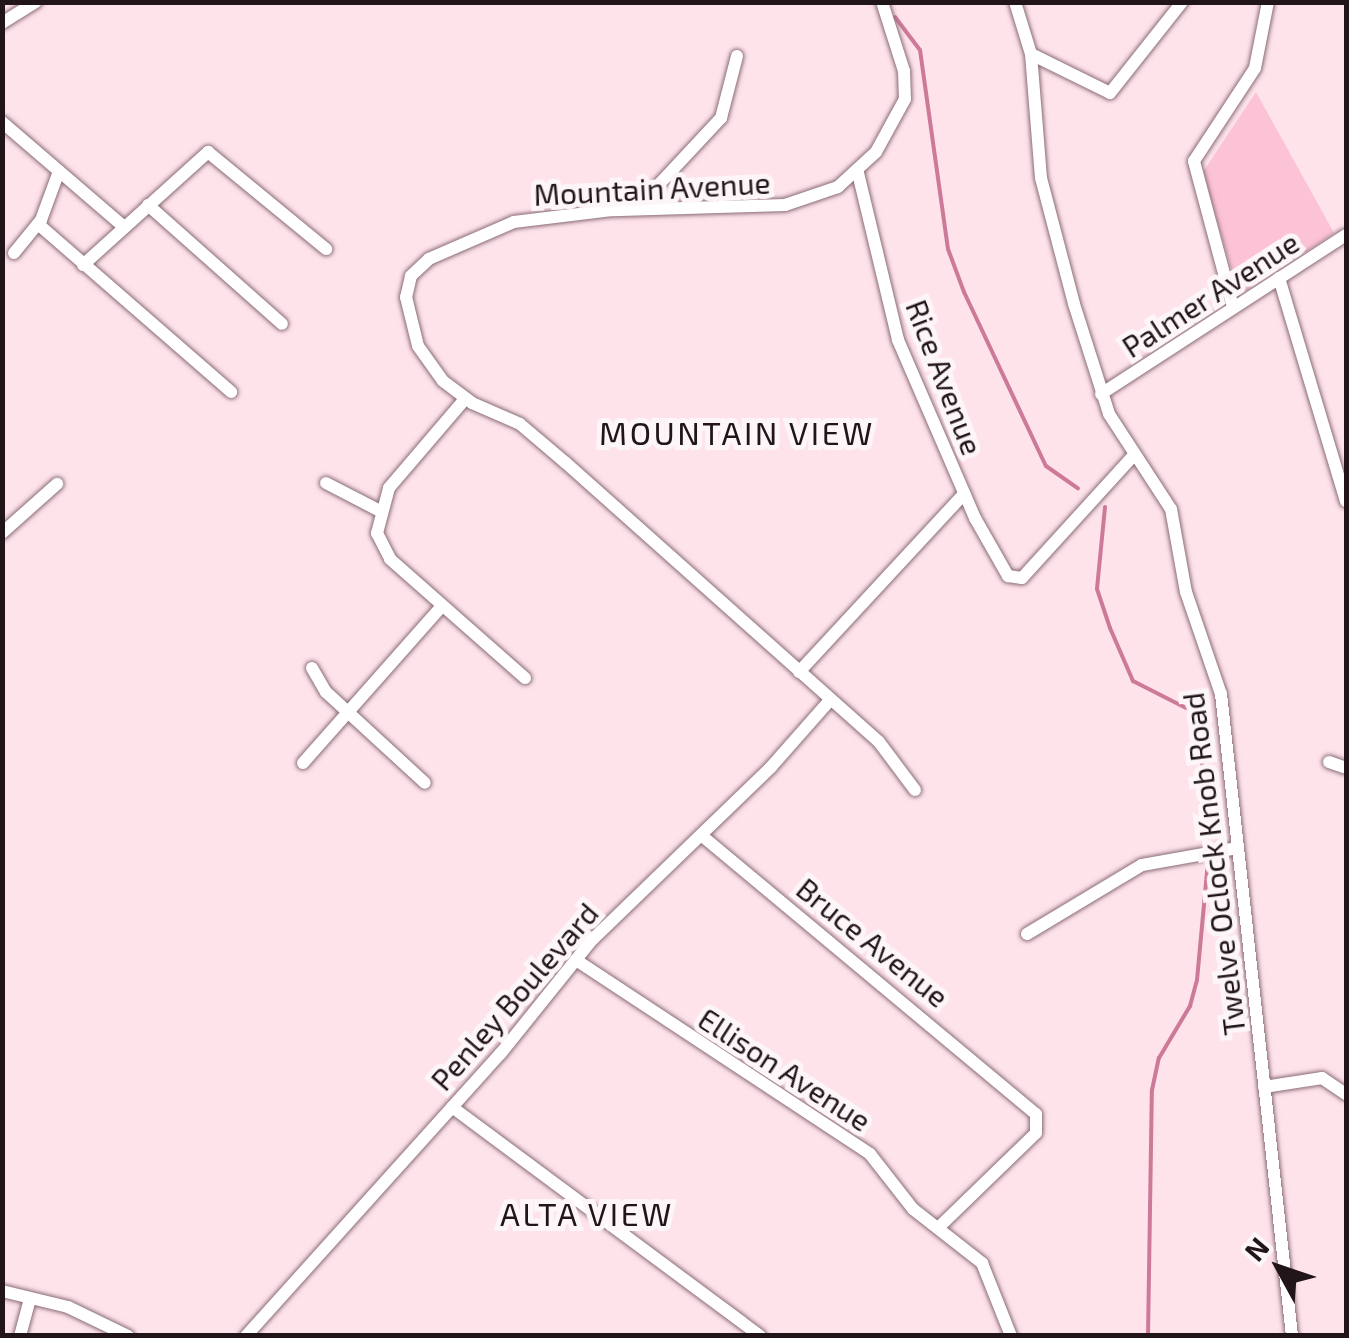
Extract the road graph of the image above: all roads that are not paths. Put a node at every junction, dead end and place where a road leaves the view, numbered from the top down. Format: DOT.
graph roads {
  1 [pos="36,2"];
  2 [pos="882,2"];
  3 [pos="1015,2"];
  4 [pos="1182,2"];
  5 [pos="1268,2"];
  6 [pos="2,23"];
  7 [pos="1032,54"];
  8 [pos="738,56"];
  9 [pos="2,122"];
  10 [pos="59,171"];
  11 [pos="858,173"];
  12 [pos="148,205"];
  13 [pos="636,209"];
  14 [pos="38,224"];
  15 [pos="124,227"];
  16 [pos="1346,235"];
  17 [pos="326,248"];
  18 [pos="14,252"];
  19 [pos="83,264"];
  20 [pos="1279,278"];
  21 [pos="1233,307"];
  22 [pos="282,324"];
  23 [pos="231,392"];
  24 [pos="1100,394"];
  25 [pos="465,399"];
  26 [pos="1133,456"];
  27 [pos="1342,468"];
  28 [pos="326,483"];
  29 [pos="57,484"];
  30 [pos="964,494"];
  31 [pos="1346,500"];
  32 [pos="378,510"];
  33 [pos="2,533"];
  34 [pos="441,606"];
  35 [pos="312,668"];
  36 [pos="799,672"];
  37 [pos="524,678"];
  38 [pos="830,700"];
  39 [pos="347,712"];
  40 [pos="1329,762"];
  41 [pos="303,763"];
  42 [pos="1346,768"];
  43 [pos="425,783"];
  44 [pos="915,790"];
  45 [pos="701,835"];
  46 [pos="1237,848"];
  47 [pos="1027,934"];
  48 [pos="576,960"];
  49 [pos="1264,1087"];
  50 [pos="1346,1094"];
  51 [pos="452,1107"];
  52 [pos="939,1226"];
  53 [pos="2,1291"];
  54 [pos="30,1298"];
  55 [pos="20,1336"];
  56 [pos="128,1336"];
  57 [pos="246,1336"];
  58 [pos="760,1336"];
  59 [pos="1011,1336"];
  60 [pos="1292,1336"];
  1 -- 6 [label="street"];
  2 -- 11 [label="street, Mountain Avenue"];
  3 -- 7 [label="street, Twelve Oclock Knob Road"];
  4 -- 7 [label="street"];
  5 -- 21 [label="street"];
  7 -- 24 [label="street, Twelve Oclock Knob Road"];
  8 -- 13 [label="street"];
  9 -- 10 [label="street"];
  10 -- 14 [label="street"];
  10 -- 15 [label="street"];
  11 -- 13 [label="street, Mountain Avenue"];
  11 -- 30 [label="street, Rice Avenue"];
  12 -- 15 [label="street"];
  12 -- 17 [label="street"];
  12 -- 22 [label="street"];
  13 -- 25 [label="street, Mountain Avenue"];
  14 -- 18 [label="street"];
  14 -- 19 [label="street"];
  15 -- 19 [label="street"];
  16 -- 20 [label="street, Palmer Avenue"];
  19 -- 23 [label="street"];
  20 -- 21 [label="street, Palmer Avenue"];
  20 -- 27 [label="street"];
  21 -- 24 [label="street, Palmer Avenue"];
  24 -- 26 [label="street, Twelve Oclock Knob Road"];
  25 -- 32 [label="street"];
  25 -- 36 [label="street, Mountain Avenue"];
  26 -- 30 [label="street, Rice Avenue"];
  26 -- 46 [label="street, Twelve Oclock Knob Road"];
  27 -- 31 [label="street"];
  28 -- 32 [label="street"];
  29 -- 33 [label="street"];
  30 -- 36 [label="street"];
  32 -- 34 [label="street"];
  34 -- 37 [label="street"];
  34 -- 39 [label="street"];
  35 -- 39 [label="street"];
  36 -- 38 [label="street, Mountain Avenue"];
  38 -- 44 [label="street, Mountain Avenue"];
  38 -- 45 [label="street, Penley Boulevard"];
  39 -- 41 [label="street"];
  39 -- 43 [label="street"];
  40 -- 42 [label="street"];
  45 -- 48 [label="street, Penley Boulevard"];
  45 -- 52 [label="street, Bruce Avenue"];
  46 -- 47 [label="street"];
  46 -- 49 [label="street, Twelve Oclock Knob Road"];
  48 -- 51 [label="street, Penley Boulevard"];
  48 -- 52 [label="street, Ellison Avenue"];
  49 -- 50 [label="street"];
  49 -- 60 [label="street, Twelve Oclock Knob Road"];
  51 -- 57 [label="street, Penley Boulevard"];
  51 -- 58 [label="street"];
  52 -- 59 [label="street, Ellison Avenue"];
  53 -- 54 [label="street"];
  54 -- 55 [label="street"];
  54 -- 56 [label="street"];
}
